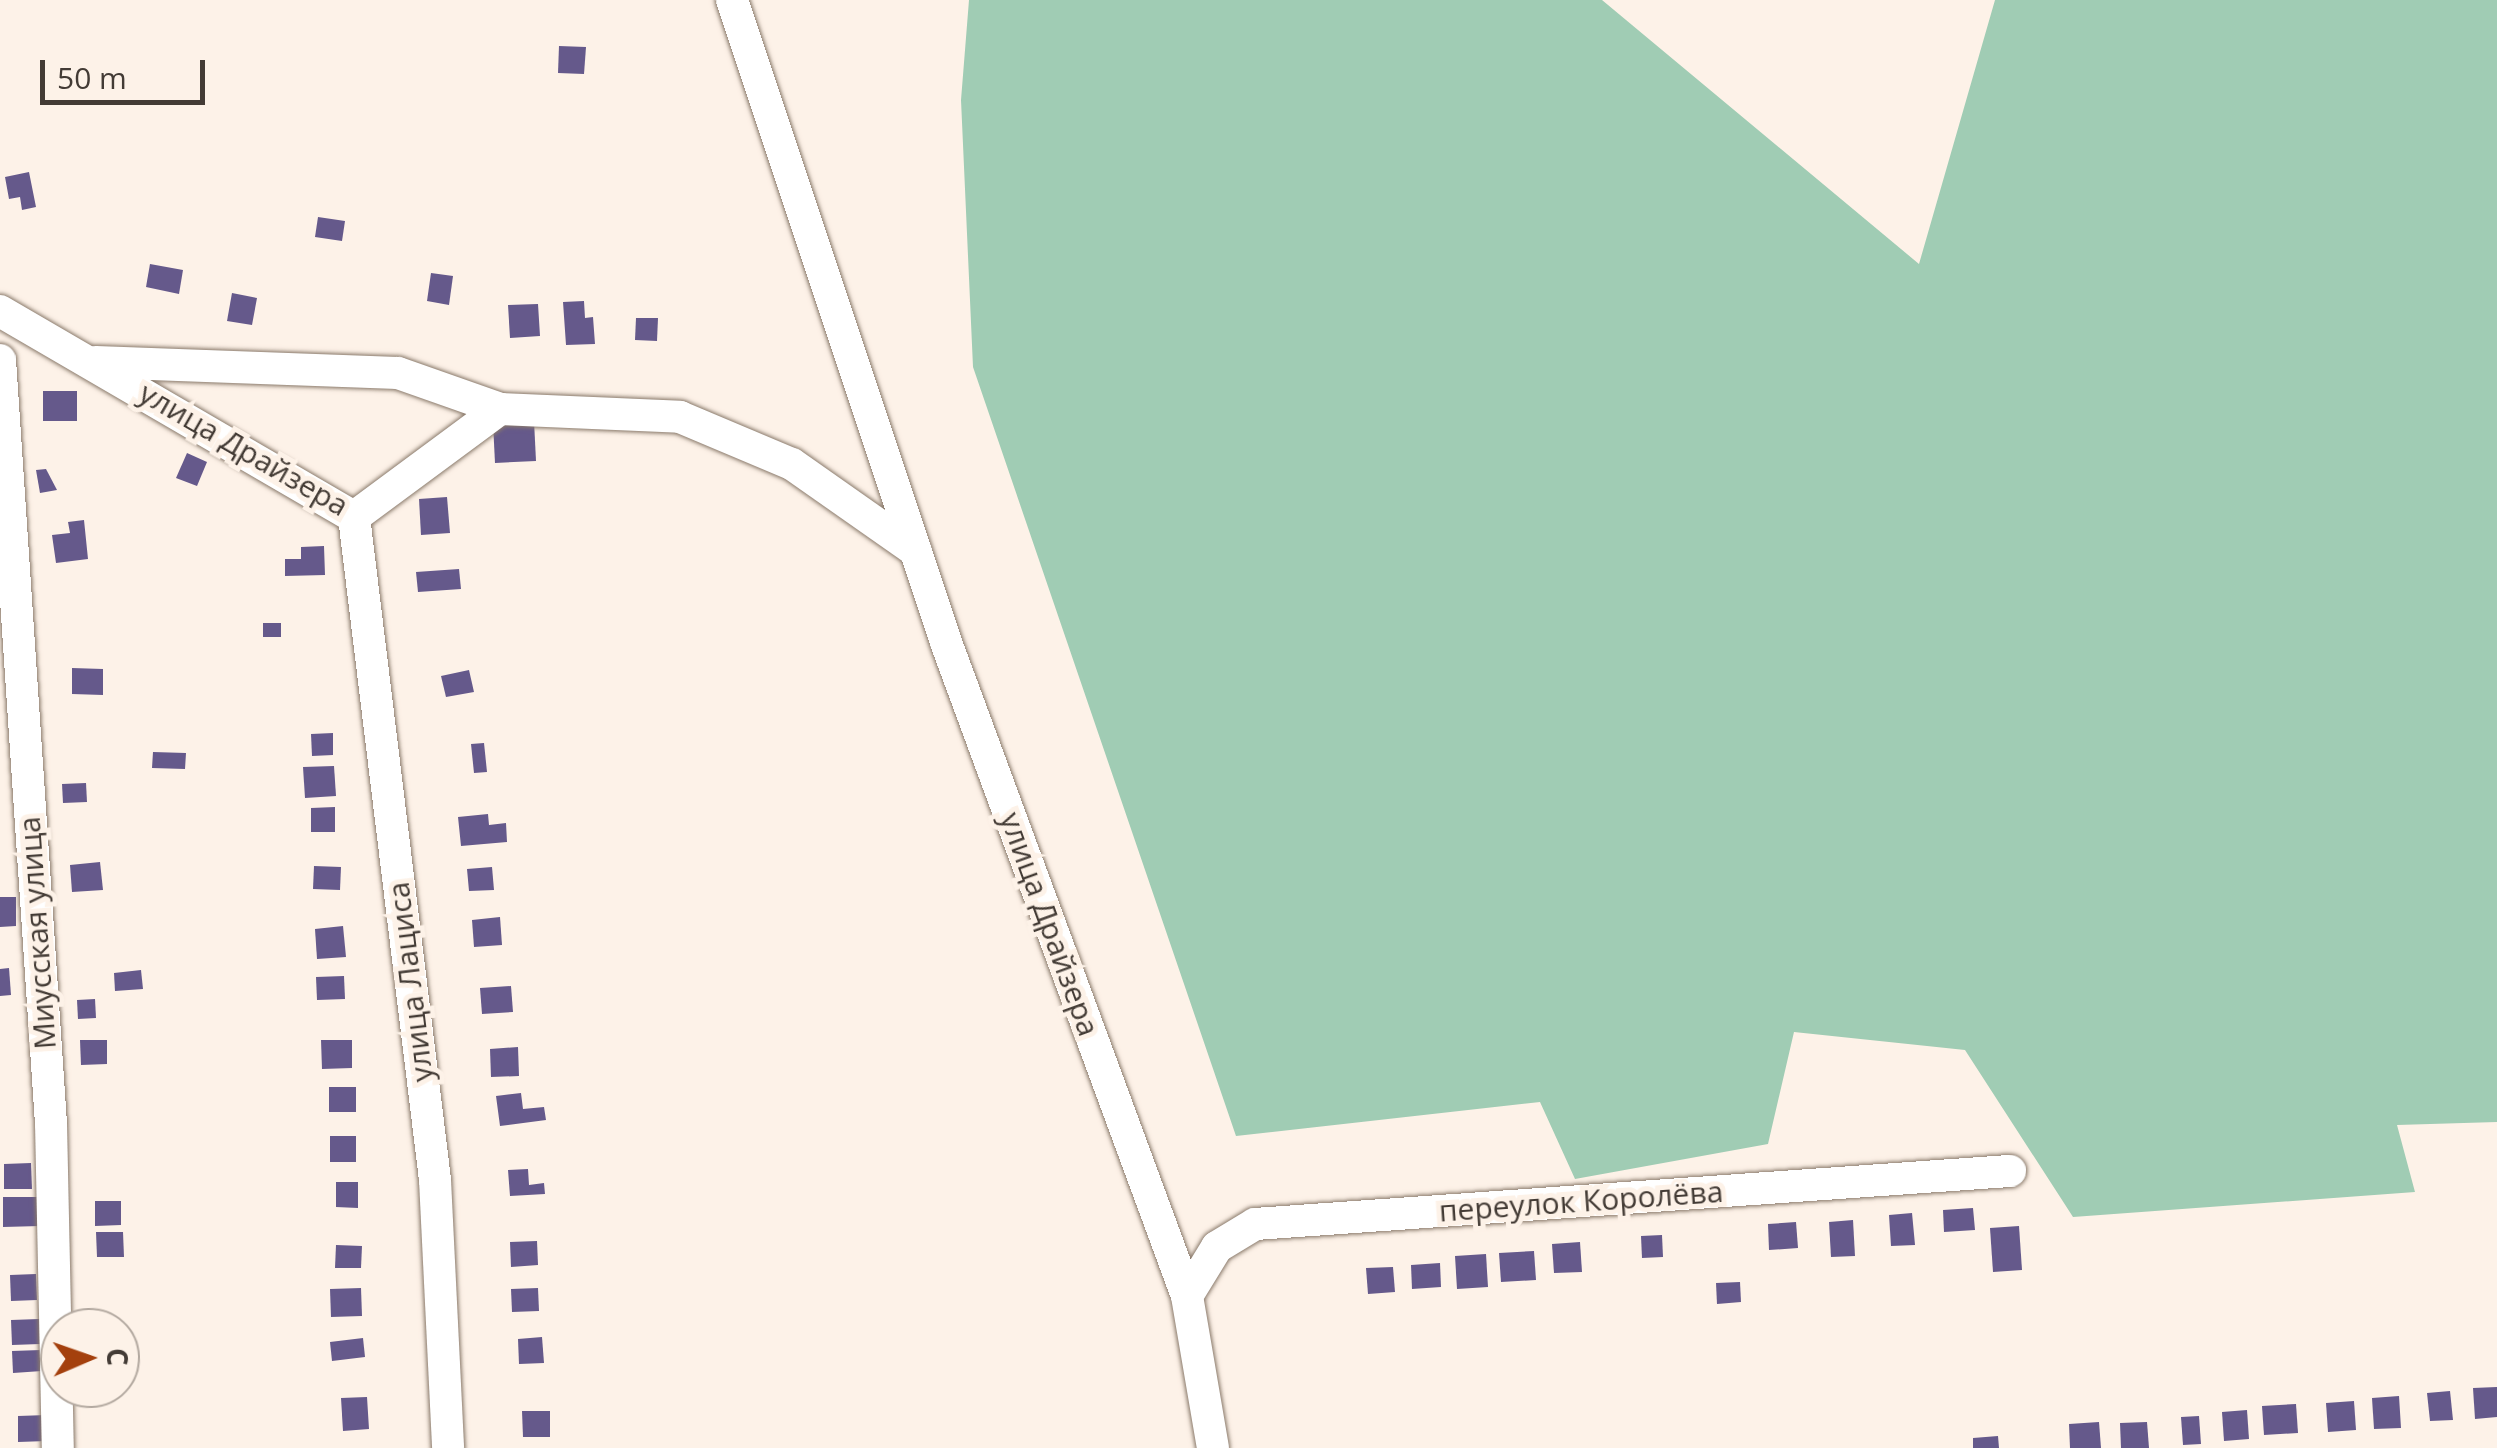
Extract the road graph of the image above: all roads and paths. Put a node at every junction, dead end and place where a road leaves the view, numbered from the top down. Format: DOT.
graph roads {
  1 [pos="732,0"];
  2 [pos="0,311"];
  3 [pos="0,360"];
  4 [pos="91,362"];
  5 [pos="500,409"];
  6 [pos="1,458"];
  7 [pos="354,517"];
  8 [pos="916,550"];
  9 [pos="2010,1171"];
  10 [pos="1187,1296"];
  11 [pos="54,1448"];
  12 [pos="448,1448"];
  13 [pos="1213,1448"];
  1 -- 8 [label="street, улица Драйзера"];
  2 -- 4 [label="street, улица Драйзера"];
  3 -- 6 [label="street, Миусская улица"];
  4 -- 5 [label="street"];
  4 -- 7 [label="street, улица Драйзера"];
  5 -- 7 [label="street, улица Драйзера"];
  5 -- 8 [label="street"];
  6 -- 11 [label="street, Миусская улица"];
  7 -- 12 [label="street, улица Лациса"];
  8 -- 10 [label="street, улица Драйзера"];
  9 -- 10 [label="street, переулок Королёва"];
  10 -- 13 [label="street, улица Драйзера"];
}
